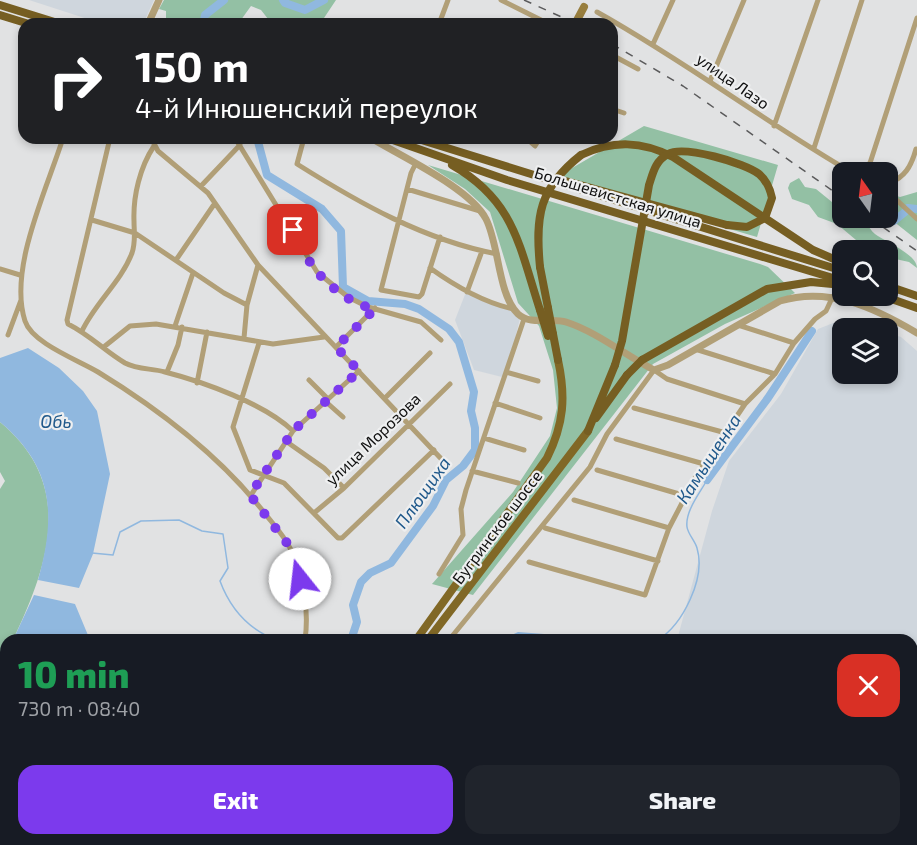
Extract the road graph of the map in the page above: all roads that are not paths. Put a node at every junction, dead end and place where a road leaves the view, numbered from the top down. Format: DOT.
graph roads {
  1 [pos="159,0"];
  2 [pos="448,0"];
  3 [pos="501,0"];
  4 [pos="673,0"];
  5 [pos="744,0"];
  6 [pos="818,0"];
  7 [pos="862,0"];
  8 [pos="0,5"];
  9 [pos="584,7"];
  10 [pos="597,12"];
  11 [pos="0,15"];
  12 [pos="42,18"];
  13 [pos="151,18"];
  14 [pos="441,18"];
  15 [pos="537,18"];
  16 [pos="578,18"];
  17 [pos="608,18"];
  18 [pos="917,18"];
  19 [pos="18,21"];
  20 [pos="618,24"];
  21 [pos="653,44"];
  22 [pos="618,58"];
  23 [pos="638,69"];
  24 [pos="710,81"];
  25 [pos="618,111"];
  26 [pos="624,113"];
  27 [pos="774,126"];
  28 [pos="61,144"];
  29 [pos="109,144"];
  30 [pos="302,144"];
  31 [pos="381,144"];
  32 [pos="405,144"];
  33 [pos="433,144"];
  34 [pos="240,145"];
  35 [pos="154,146"];
  36 [pos="814,148"];
  37 [pos="916,149"];
  38 [pos="434,154"];
  39 [pos="482,160"];
  40 [pos="836,162"];
  41 [pos="870,162"];
  42 [pos="415,165"];
  43 [pos="898,180"];
  44 [pos="201,186"];
  45 [pos="407,189"];
  46 [pos="898,201"];
  47 [pos="215,203"];
  48 [pos="481,211"];
  49 [pos="917,219"];
  50 [pos="92,220"];
  51 [pos="398,222"];
  52 [pos="135,233"];
  53 [pos="440,237"];
  54 [pos="482,251"];
  55 [pos="497,254"];
  56 [pos="832,258"];
  57 [pos="176,260"];
  58 [pos="258,265"];
  59 [pos="832,267"];
  60 [pos="430,268"];
  61 [pos="0,269"];
  62 [pos="193,273"];
  63 [pos="20,275"];
  64 [pos="832,280"];
  65 [pos="832,283"];
  66 [pos="898,289"];
  67 [pos="467,292"];
  68 [pos="917,296"];
  69 [pos="832,297"];
  70 [pos="832,299"];
  71 [pos="21,300"];
  72 [pos="898,301"];
  73 [pos="247,305"];
  74 [pos="860,306"];
  75 [pos="917,308"];
  76 [pos="375,309"];
  77 [pos="513,309"];
  78 [pos="544,309"];
  79 [pos="524,319"];
  80 [pos="4,324"];
  81 [pos="738,325"];
  82 [pos="11,326"];
  83 [pos="179,326"];
  84 [pos="82,331"];
  85 [pos="207,332"];
  86 [pos="917,333"];
  87 [pos="8,335"];
  88 [pos="324,337"];
  89 [pos="244,338"];
  90 [pos="441,340"];
  91 [pos="259,343"];
  92 [pos="794,343"];
  93 [pos="105,346"];
  94 [pos="336,347"];
  95 [pos="695,349"];
  96 [pos="430,353"];
  97 [pos="558,360"];
  98 [pos="654,370"];
  99 [pos="359,371"];
  100 [pos="167,372"];
  101 [pos="506,372"];
  102 [pos="775,374"];
  103 [pos="309,380"];
  104 [pos="538,381"];
  105 [pos="197,383"];
  106 [pos="450,384"];
  107 [pos="385,398"];
  108 [pos="326,400"];
  109 [pos="242,401"];
  110 [pos="495,403"];
  111 [pos="745,404"];
  112 [pos="634,408"];
  113 [pos="343,417"];
  114 [pos="540,418"];
  115 [pos="408,423"];
  116 [pos="293,431"];
  117 [pos="588,431"];
  118 [pos="726,433"];
  119 [pos="484,438"];
  120 [pos="616,439"];
  121 [pos="287,442"];
  122 [pos="434,450"];
  123 [pos="524,450"];
  124 [pos="704,464"];
  125 [pos="448,465"];
  126 [pos="597,470"];
  127 [pos="472,471"];
  128 [pos="265,475"];
  129 [pos="518,483"];
  130 [pos="344,488"];
  131 [pos="250,495"];
  132 [pos="686,496"];
  133 [pos="574,500"];
  134 [pos="314,513"];
  135 [pos="545,528"];
  136 [pos="669,528"];
  137 [pos="658,561"];
  138 [pos="529,562"];
  139 [pos="439,574"];
  140 [pos="305,634"];
  141 [pos="420,634"];
  142 [pos="433,634"];
  143 [pos="454,634"];
  1 -- 13 [label="street"];
  2 -- 14 [label="street"];
  3 -- 15 [label="street"];
  4 -- 21 [label="street"];
  5 -- 24 [label="street"];
  6 -- 27 [label="street"];
  7 -- 36 [label="street"];
  8 -- 12 [label="highway"];
  9 -- 16 [label="main road, bridge"];
  10 -- 17 [label="street, улица Лазо"];
  11 -- 19 [label="highway"];
  18 -- 41 [label="street"];
  20 -- 21 [label="street, улица Лазо"];
  21 -- 24 [label="street, улица Лазо"];
  22 -- 23 [label="street"];
  24 -- 27 [label="street, улица Лазо"];
  25 -- 26 [label="street"];
  27 -- 36 [label="street, улица Лазо"];
  28 -- 63 [label="street"];
  29 -- 50 [label="street"];
  30 -- 51 [label="street"];
  31 -- 42 [label="street"];
  32 -- 38 [label="highway, Большевистская улица"];
  33 -- 39 [label="highway, Большевистская улица"];
  34 -- 44 [label="street"];
  34 -- 76 [label="street"];
  35 -- 44 [label="street"];
  35 -- 52 [label="street"];
  36 -- 40 [label="street, улица Лазо"];
  37 -- 43 [label="street"];
  38 -- 64 [label="highway, Большевистская улица"];
  38 -- 78 [label="highway"];
  39 -- 59 [label="highway, Большевистская улица"];
  39 -- 117 [label="highway, bridge"];
  42 -- 45 [label="street"];
  42 -- 48 [label="street"];
  44 -- 47 [label="street"];
  45 -- 48 [label="street"];
  45 -- 51 [label="street"];
  46 -- 49 [label="street"];
  47 -- 57 [label="street"];
  47 -- 58 [label="street"];
  48 -- 55 [label="street"];
  50 -- 52 [label="street"];
  50 -- 84 [label="street"];
  51 -- 53 [label="street"];
  51 -- 60 [label="street"];
  52 -- 57 [label="street"];
  52 -- 84 [label="street"];
  53 -- 54 [label="street"];
  53 -- 60 [label="street"];
  54 -- 55 [label="street"];
  54 -- 67 [label="street"];
  55 -- 77 [label="street"];
  56 -- 78 [label="highway, bridge"];
  57 -- 62 [label="street"];
  58 -- 73 [label="street"];
  58 -- 88 [label="street"];
  60 -- 67 [label="street"];
  61 -- 63 [label="street"];
  62 -- 73 [label="street"];
  62 -- 83 [label="street"];
  63 -- 71 [label="street"];
  65 -- 117 [label="highway, bridge"];
  66 -- 68 [label="highway"];
  67 -- 77 [label="street"];
  69 -- 81 [label="street"];
  70 -- 92 [label="street"];
  71 -- 82 [label="street"];
  71 -- 131 [label="street"];
  72 -- 75 [label="highway"];
  73 -- 89 [label="street"];
  74 -- 86 [label="street"];
  76 -- 90 [label="street"];
  76 -- 94 [label="street"];
  77 -- 79 [label="street"];
  78 -- 97 [label="highway, bridge"];
  79 -- 98 [label="street"];
  79 -- 101 [label="street"];
  80 -- 82 [label="street"];
  81 -- 92 [label="street"];
  81 -- 95 [label="street"];
  82 -- 87 [label="street"];
  83 -- 85 [label="street"];
  83 -- 93 [label="street"];
  83 -- 100 [label="street"];
  84 -- 93 [label="street"];
  85 -- 89 [label="street"];
  85 -- 105 [label="street"];
  88 -- 91 [label="street"];
  88 -- 94 [label="street"];
  89 -- 91 [label="street"];
  91 -- 109 [label="street"];
  92 -- 102 [label="street"];
  93 -- 100 [label="street"];
  94 -- 99 [label="street"];
  95 -- 98 [label="street"];
  95 -- 102 [label="street"];
  96 -- 107 [label="street"];
  97 -- 141 [label="main road"];
  98 -- 111 [label="street"];
  98 -- 143 [label="street"];
  99 -- 107 [label="street"];
  99 -- 108 [label="street"];
  100 -- 105 [label="street"];
  101 -- 104 [label="street"];
  101 -- 110 [label="street"];
  102 -- 111 [label="street"];
  103 -- 108 [label="street"];
  105 -- 109 [label="street"];
  106 -- 115 [label="street, улица Морозова"];
  107 -- 115 [label="street"];
  108 -- 113 [label="street"];
  108 -- 116 [label="street"];
  109 -- 116 [label="street"];
  109 -- 128 [label="street"];
  110 -- 114 [label="street"];
  110 -- 119 [label="street"];
  111 -- 118 [label="street"];
  112 -- 118 [label="street"];
  115 -- 122 [label="street"];
  115 -- 130 [label="street, улица Морозова"];
  116 -- 121 [label="street"];
  117 -- 142 [label="main road, Бугринское шоссе"];
  118 -- 124 [label="street"];
  119 -- 123 [label="street"];
  119 -- 127 [label="street"];
  120 -- 124 [label="street"];
  121 -- 128 [label="street"];
  121 -- 130 [label="street"];
  122 -- 125 [label="street"];
  122 -- 134 [label="street"];
  124 -- 132 [label="street"];
  126 -- 132 [label="street"];
  127 -- 129 [label="street"];
  127 -- 139 [label="street"];
  128 -- 131 [label="street"];
  128 -- 134 [label="street"];
  130 -- 134 [label="street, улица Морозова"];
  131 -- 140 [label="street"];
  132 -- 136 [label="street"];
  133 -- 136 [label="street"];
  135 -- 137 [label="street"];
  136 -- 137 [label="street"];
  137 -- 138 [label="street"];
}
